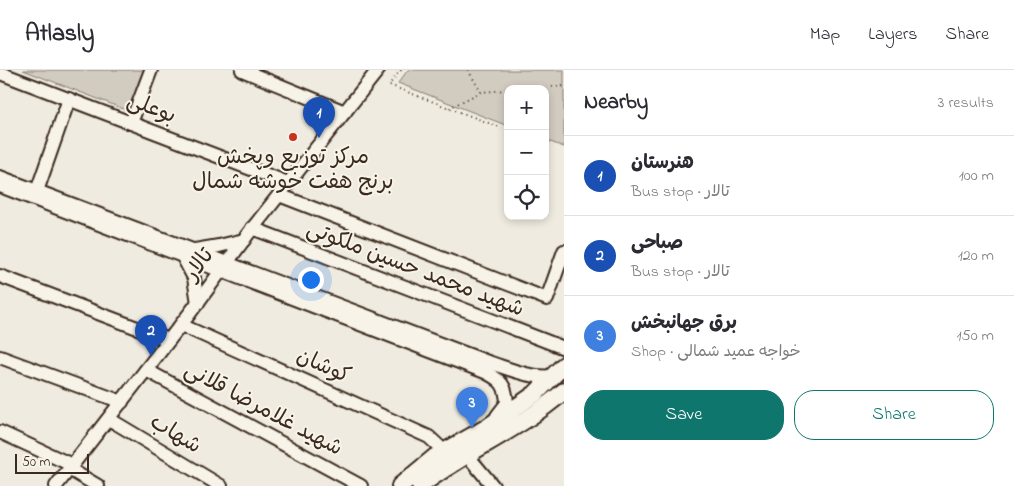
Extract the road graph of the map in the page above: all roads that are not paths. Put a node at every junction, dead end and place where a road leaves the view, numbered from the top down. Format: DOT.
graph roads {
  1 [pos="152,70"];
  2 [pos="242,70"];
  3 [pos="378,70"];
  4 [pos="1,72"];
  5 [pos="69,99"];
  6 [pos="345,112"];
  7 [pos="131,123"];
  8 [pos="0,177"];
  9 [pos="288,183"];
  10 [pos="0,186"];
  11 [pos="37,191"];
  12 [pos="279,195"];
  13 [pos="252,228"];
  14 [pos="244,240"];
  15 [pos="564,251"];
  16 [pos="189,253"];
  17 [pos="224,267"];
  18 [pos="0,276"];
  19 [pos="198,303"];
  20 [pos="181,325"];
  21 [pos="169,340"];
  22 [pos="562,347"];
  23 [pos="455,355"];
  24 [pos="0,357"];
  25 [pos="146,370"];
  26 [pos="559,371"];
  27 [pos="564,391"];
  28 [pos="122,402"];
  29 [pos="108,419"];
  30 [pos="486,428"];
  31 [pos="0,432"];
  32 [pos="445,452"];
  33 [pos="467,455"];
  34 [pos="71,467"];
  35 [pos="56,486"];
  36 [pos="98,486"];
  37 [pos="221,486"];
  38 [pos="361,486"];
  39 [pos="400,486"];
  40 [pos="421,486"];
  41 [pos="493,486"];
  1 -- 7 [label="street"];
  2 -- 6 [label="street"];
  3 -- 6 [label="street, تالار"];
  4 -- 5 [label="street, بوعلی"];
  5 -- 7 [label="street, بوعلی"];
  5 -- 11 [label="street"];
  6 -- 9 [label="street, تالار"];
  7 -- 9 [label="street, بوعلی"];
  8 -- 11 [label="street"];
  9 -- 12 [label="street, تالار"];
  10 -- 16 [label="street"];
  11 -- 16 [label="street"];
  12 -- 13 [label="street, تالار"];
  12 -- 15 [label="street"];
  13 -- 14 [label="street, تالار"];
  13 -- 22 [label="street, شهید محمد حسین ملکوتی"];
  14 -- 16 [label="street"];
  14 -- 17 [label="street, تالار"];
  16 -- 17 [label="street"];
  16 -- 19 [label="street"];
  17 -- 19 [label="street, تالار"];
  17 -- 23 [label="street"];
  18 -- 21 [label="street"];
  19 -- 20 [label="street, تالار"];
  20 -- 21 [label="street, تالار"];
  20 -- 32 [label="street, کوشان"];
  21 -- 25 [label="street, تالار"];
  23 -- 26 [label="street"];
  23 -- 30 [label="street"];
  24 -- 28 [label="street"];
  25 -- 28 [label="street, تالار"];
  25 -- 38 [label="street, شهید غلامرضا قلانی"];
  26 -- 30 [label="main road"];
  27 -- 33 [label="main road"];
  28 -- 29 [label="street, تالار"];
  29 -- 34 [label="street, تالار"];
  29 -- 37 [label="street, شهاب"];
  30 -- 32 [label="main road"];
  31 -- 34 [label="street"];
  32 -- 39 [label="main road"];
  33 -- 40 [label="main road"];
  33 -- 41 [label="street"];
  34 -- 35 [label="street, تالار"];
  34 -- 36 [label="street"];
}
